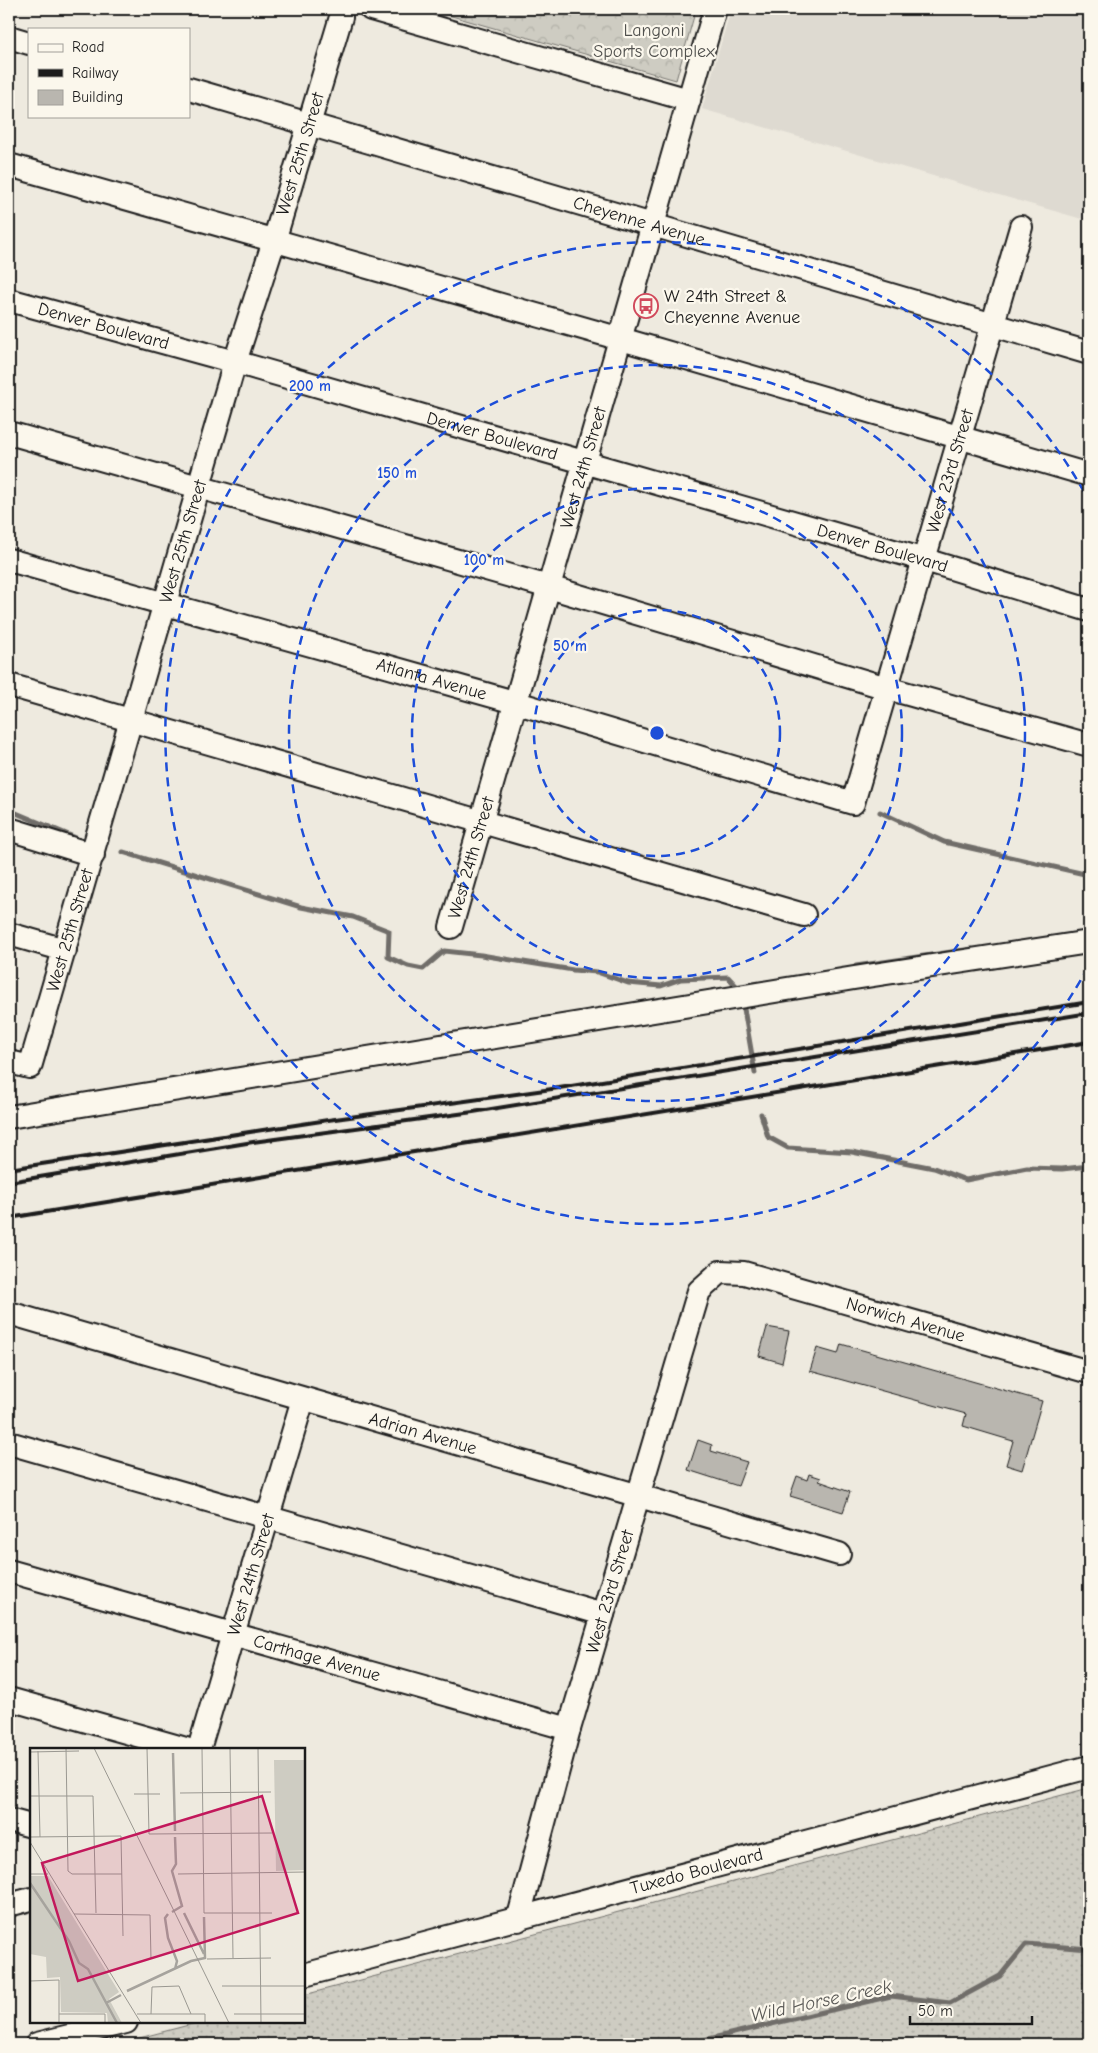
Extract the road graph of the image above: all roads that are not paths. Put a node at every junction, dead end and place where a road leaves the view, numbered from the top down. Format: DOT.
graph roads {
  1 [pos="371,9"];
  2 [pos="715,9"];
  3 [pos="340,18"];
  4 [pos="9,37"];
  5 [pos="28,43"];
  6 [pos="190,89"];
  7 [pos="689,100"];
  8 [pos="309,124"];
  9 [pos="9,165"];
  10 [pos="654,225"];
  11 [pos="1022,227"];
  12 [pos="274,241"];
  13 [pos="10,306"];
  14 [pos="992,325"];
  15 [pos="621,339"];
  16 [pos="1089,353"];
  17 [pos="235,362"];
  18 [pos="9,433"];
  19 [pos="960,438"];
  20 [pos="585,464"];
  21 [pos="1089,475"];
  22 [pos="199,488"];
  23 [pos="9,560"];
  24 [pos="925,560"];
  25 [pos="549,587"];
  26 [pos="165,605"];
  27 [pos="1089,610"];
  28 [pos="9,685"];
  29 [pos="887,688"];
  30 [pos="514,702"];
  31 [pos="132,721"];
  32 [pos="1089,745"];
  33 [pos="853,803"];
  34 [pos="482,822"];
  35 [pos="9,829"];
  36 [pos="93,855"];
  37 [pos="804,915"];
  38 [pos="451,927"];
  39 [pos="9,934"];
  40 [pos="1089,942"];
  41 [pos="64,950"];
  42 [pos="19,1065"];
  43 [pos="9,1117"];
  44 [pos="720,1272"];
  45 [pos="9,1313"];
  46 [pos="1089,1372"];
  47 [pos="302,1399"];
  48 [pos="9,1443"];
  49 [pos="640,1494"];
  50 [pos="268,1519"];
  51 [pos="839,1554"];
  52 [pos="9,1570"];
  53 [pos="603,1614"];
  54 [pos="234,1634"];
  55 [pos="9,1699"];
  56 [pos="569,1728"];
  57 [pos="182,1748"];
  58 [pos="198,1748"];
  59 [pos="1089,1767"];
  60 [pos="9,1820"];
  61 [pos="30,1826"];
  62 [pos="30,1899"];
  63 [pos="9,1905"];
  64 [pos="518,1920"];
  65 [pos="305,1975"];
  66 [pos="114,2031"];
  67 [pos="37,2044"];
  1 -- 7 [label="street"];
  2 -- 7 [label="street, West 24th Street"];
  3 -- 8 [label="street, West 25th Street"];
  4 -- 5 [label="street"];
  6 -- 8 [label="street, Cheyenne Avenue"];
  7 -- 10 [label="street, West 24th Street"];
  8 -- 10 [label="street, Cheyenne Avenue"];
  8 -- 12 [label="street, West 25th Street"];
  9 -- 12 [label="street"];
  10 -- 14 [label="street, Cheyenne Avenue"];
  10 -- 15 [label="street, West 24th Street"];
  11 -- 14 [label="street, West 23rd Street"];
  12 -- 15 [label="street"];
  12 -- 17 [label="street, West 25th Street"];
  13 -- 17 [label="street, Denver Boulevard"];
  14 -- 16 [label="street, Cheyenne Avenue"];
  14 -- 19 [label="street, West 23rd Street"];
  15 -- 19 [label="street"];
  15 -- 20 [label="street, West 24th Street"];
  17 -- 20 [label="street, Denver Boulevard"];
  17 -- 22 [label="street, West 25th Street"];
  18 -- 22 [label="street"];
  19 -- 21 [label="street"];
  19 -- 24 [label="street, West 23rd Street"];
  20 -- 24 [label="street, Denver Boulevard"];
  20 -- 25 [label="street, West 24th Street"];
  22 -- 25 [label="street"];
  22 -- 26 [label="street, West 25th Street"];
  23 -- 26 [label="street, Atlanta Avenue"];
  24 -- 27 [label="street, Denver Boulevard"];
  24 -- 29 [label="street, West 23rd Street"];
  25 -- 29 [label="street"];
  25 -- 30 [label="street, West 24th Street"];
  26 -- 30 [label="street, Atlanta Avenue"];
  26 -- 31 [label="street, West 25th Street"];
  28 -- 31 [label="street"];
  29 -- 32 [label="street"];
  29 -- 33 [label="street, West 23rd Street"];
  30 -- 33 [label="street, Atlanta Avenue"];
  30 -- 34 [label="street, West 24th Street"];
  31 -- 34 [label="street"];
  31 -- 36 [label="street, West 25th Street"];
  34 -- 37 [label="street"];
  34 -- 38 [label="street, West 24th Street"];
  35 -- 36 [label="street"];
  36 -- 41 [label="street, West 25th Street"];
  39 -- 41 [label="street"];
  40 -- 43 [label="street"];
  41 -- 42 [label="street, West 25th Street"];
  44 -- 46 [label="street, Norwich Avenue"];
  44 -- 49 [label="street, West 23rd Street"];
  45 -- 47 [label="street, Adrian Avenue"];
  47 -- 49 [label="street, Adrian Avenue"];
  47 -- 50 [label="street, West 24th Street"];
  48 -- 50 [label="street"];
  49 -- 51 [label="street, Adrian Avenue"];
  49 -- 53 [label="street, West 23rd Street"];
  50 -- 53 [label="street"];
  50 -- 54 [label="street, West 24th Street"];
  52 -- 54 [label="street, Carthage Avenue"];
  53 -- 56 [label="street, West 23rd Street"];
  54 -- 56 [label="street, Carthage Avenue"];
  54 -- 58 [label="street, West 24th Street"];
  55 -- 57 [label="street"];
  56 -- 64 [label="street, West 23rd Street"];
  59 -- 64 [label="street, Tuxedo Boulevard"];
  60 -- 61 [label="street"];
  62 -- 63 [label="street"];
  64 -- 65 [label="street, Tuxedo Boulevard"];
  66 -- 67 [label="street"];
}
